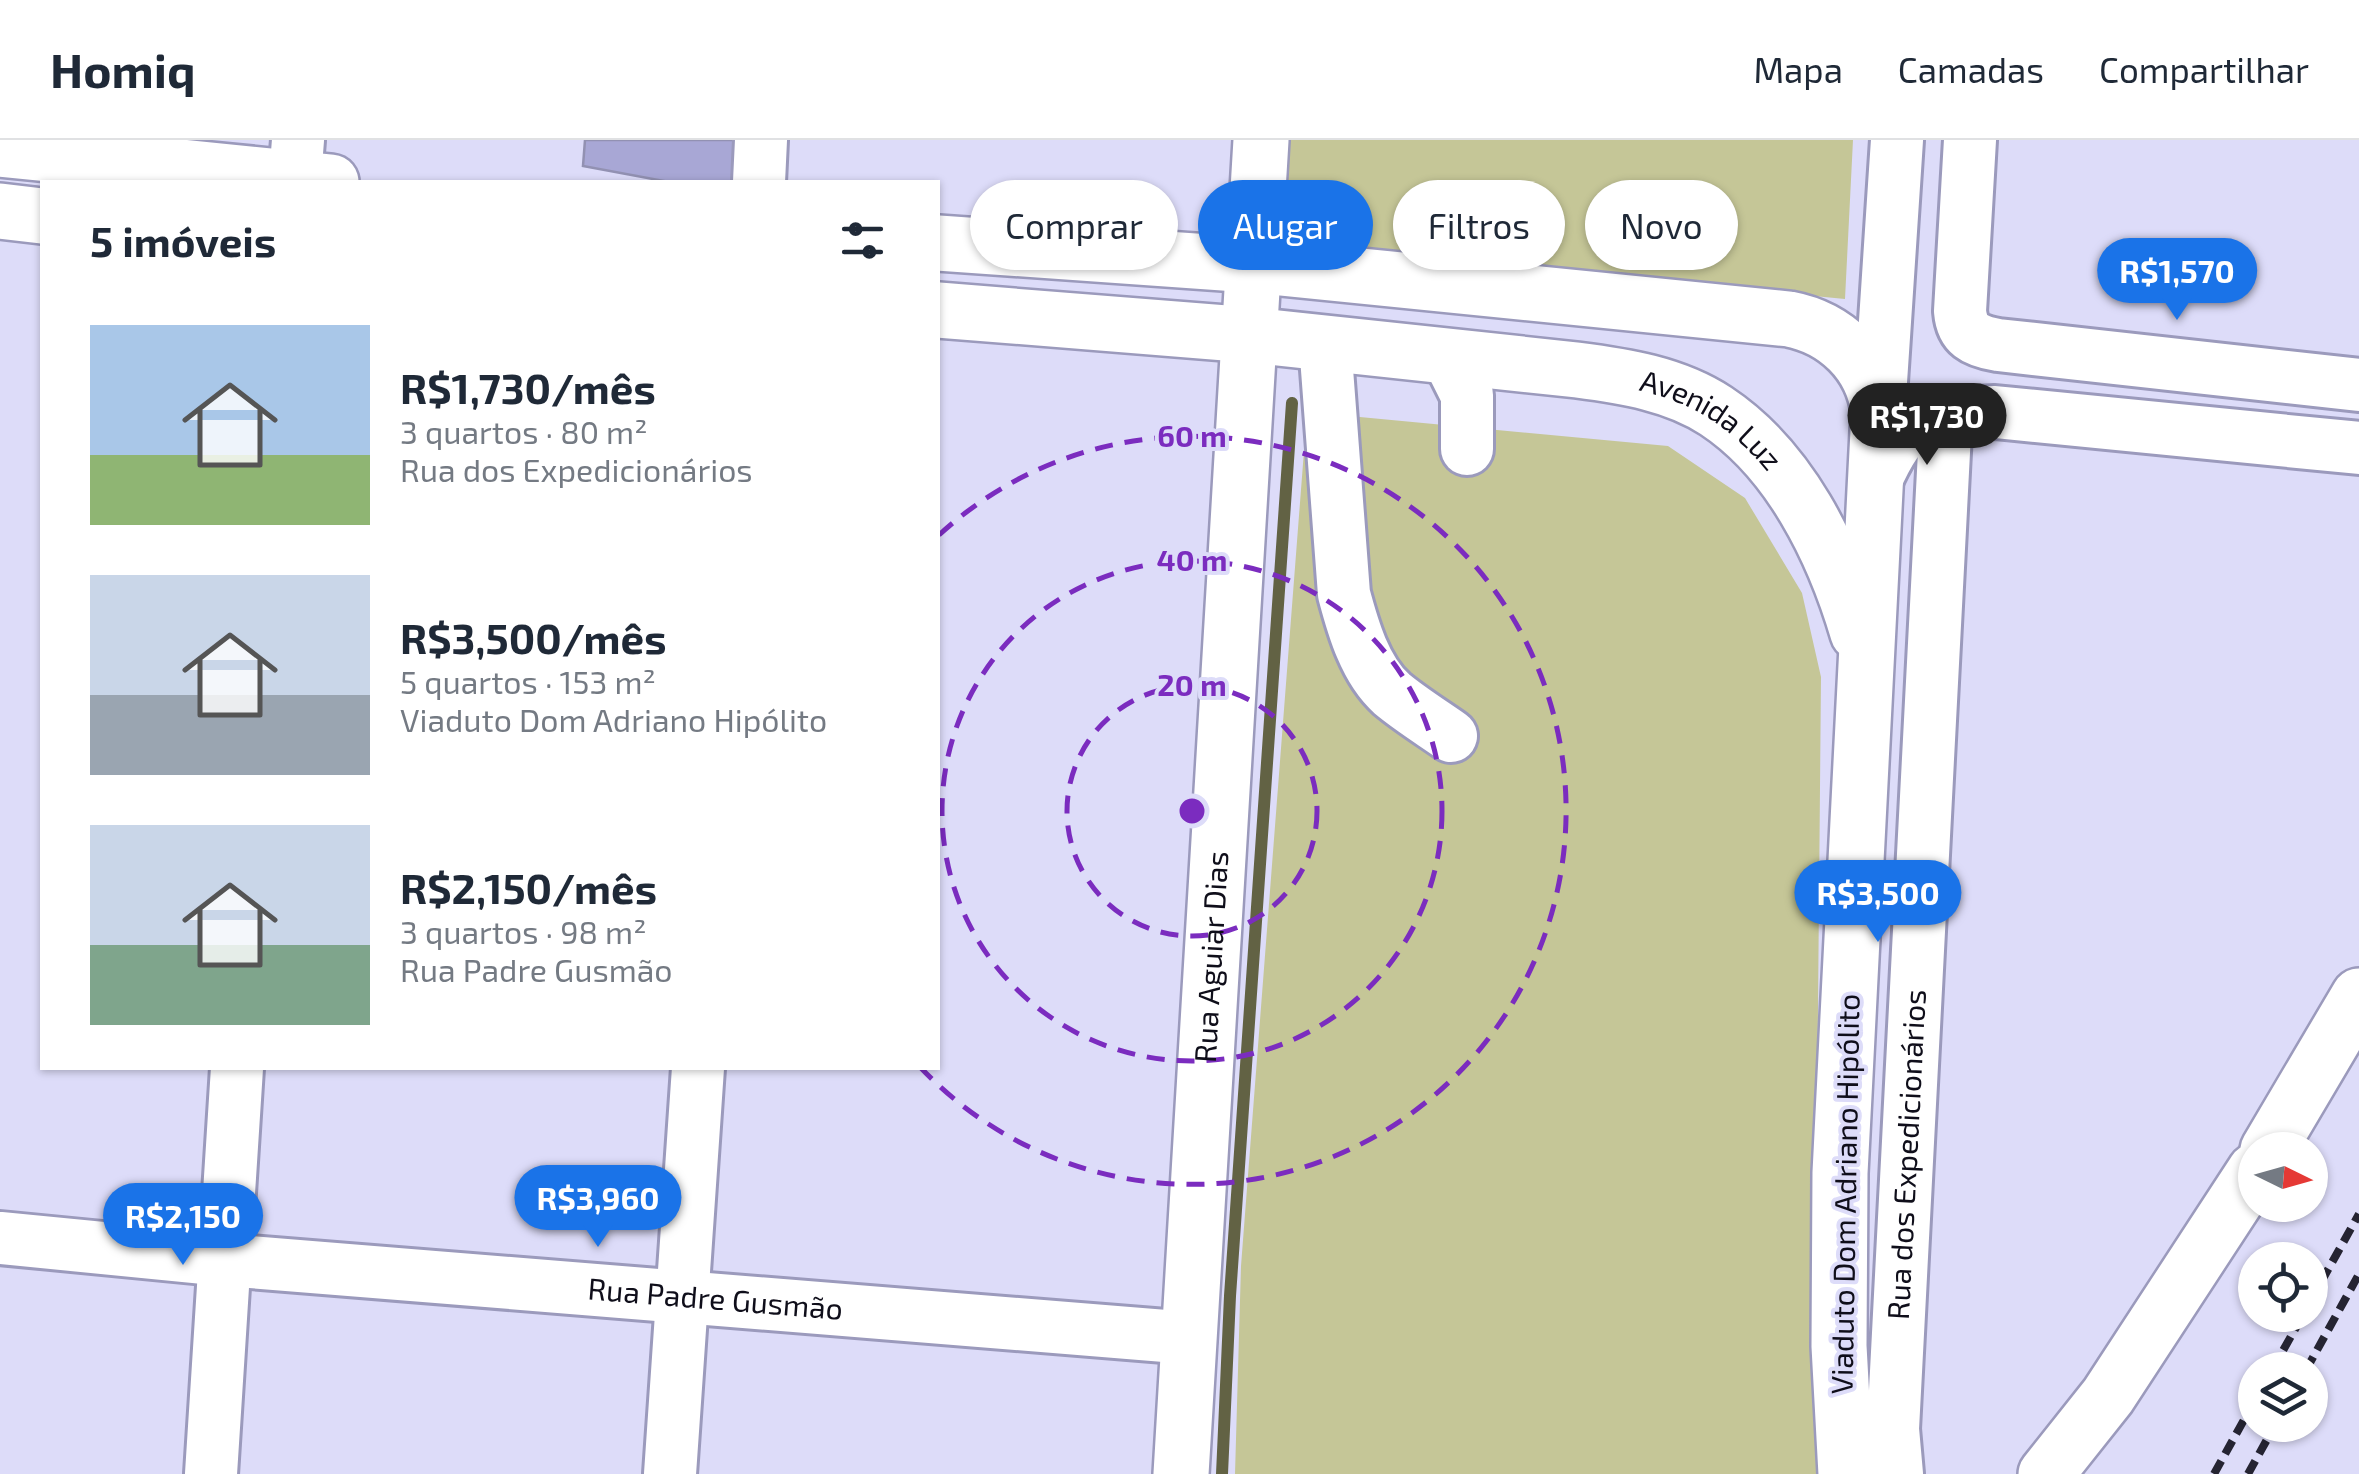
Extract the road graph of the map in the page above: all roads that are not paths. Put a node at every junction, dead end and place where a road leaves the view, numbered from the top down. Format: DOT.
graph roads {
  1 [pos="762,140"];
  2 [pos="1262,140"];
  3 [pos="1898,140"];
  4 [pos="1970,140"];
  5 [pos="0,149"];
  6 [pos="308,167"];
  7 [pos="758,180"];
  8 [pos="1259,180"];
  9 [pos="0,212"];
  10 [pos="40,216"];
  11 [pos="940,243"];
  12 [pos="1198,262"];
  13 [pos="1252,270"];
  14 [pos="1291,270"];
  15 [pos="940,310"];
  16 [pos="1250,336"];
  17 [pos="1326,343"];
  18 [pos="1448,356"];
  19 [pos="2359,384"];
  20 [pos="1879,412"];
  21 [pos="1946,414"];
  22 [pos="2359,448"];
  23 [pos="1468,449"];
  24 [pos="1875,482"];
  25 [pos="1868,675"];
  26 [pos="1450,736"];
  27 [pos="2359,996"];
  28 [pos="237,1070"];
  29 [pos="698,1070"];
  30 [pos="2279,1132"];
  31 [pos="2238,1197"];
  32 [pos="0,1238"];
  33 [pos="225,1260"];
  34 [pos="682,1298"];
  35 [pos="1190,1338"];
  36 [pos="211,1474"];
  37 [pos="670,1474"];
  38 [pos="1181,1474"];
  39 [pos="1846,1474"];
  40 [pos="1896,1474"];
  41 [pos="2046,1474"];
  1 -- 7 [label="street"];
  2 -- 8 [label="main road, Rua Aguiar Dias"];
  3 -- 20 [label="street"];
  4 -- 19 [label="street"];
  5 -- 6 [label="main road"];
  9 -- 10 [label="main road"];
  11 -- 12 [label="main road"];
  13 -- 16 [label="main road, Rua Aguiar Dias"];
  14 -- 20 [label="main road"];
  15 -- 16 [label="main road, Avenida Luz"];
  16 -- 17 [label="main road, Avenida Luz"];
  16 -- 35 [label="main road, Rua Aguiar Dias"];
  17 -- 18 [label="main road, Avenida Luz"];
  17 -- 26 [label="street"];
  18 -- 23 [label="street"];
  18 -- 25 [label="main road, Avenida Luz"];
  20 -- 24 [label="main road"];
  21 -- 22 [label="street"];
  21 -- 24 [label="street"];
  21 -- 40 [label="street, Rua dos Expedicionários"];
  24 -- 25 [label="main road"];
  25 -- 39 [label="main road, Viaduto Dom Adriano Hipólito"];
  27 -- 30 [label="main road"];
  28 -- 33 [label="street"];
  29 -- 34 [label="street"];
  31 -- 41 [label="main road"];
  32 -- 33 [label="street, Rua Padre Gusmão"];
  33 -- 34 [label="street, Rua Padre Gusmão"];
  33 -- 36 [label="street"];
  34 -- 35 [label="street, Rua Padre Gusmão"];
  34 -- 37 [label="street"];
  35 -- 38 [label="main road, Rua Aguiar Dias"];
}
